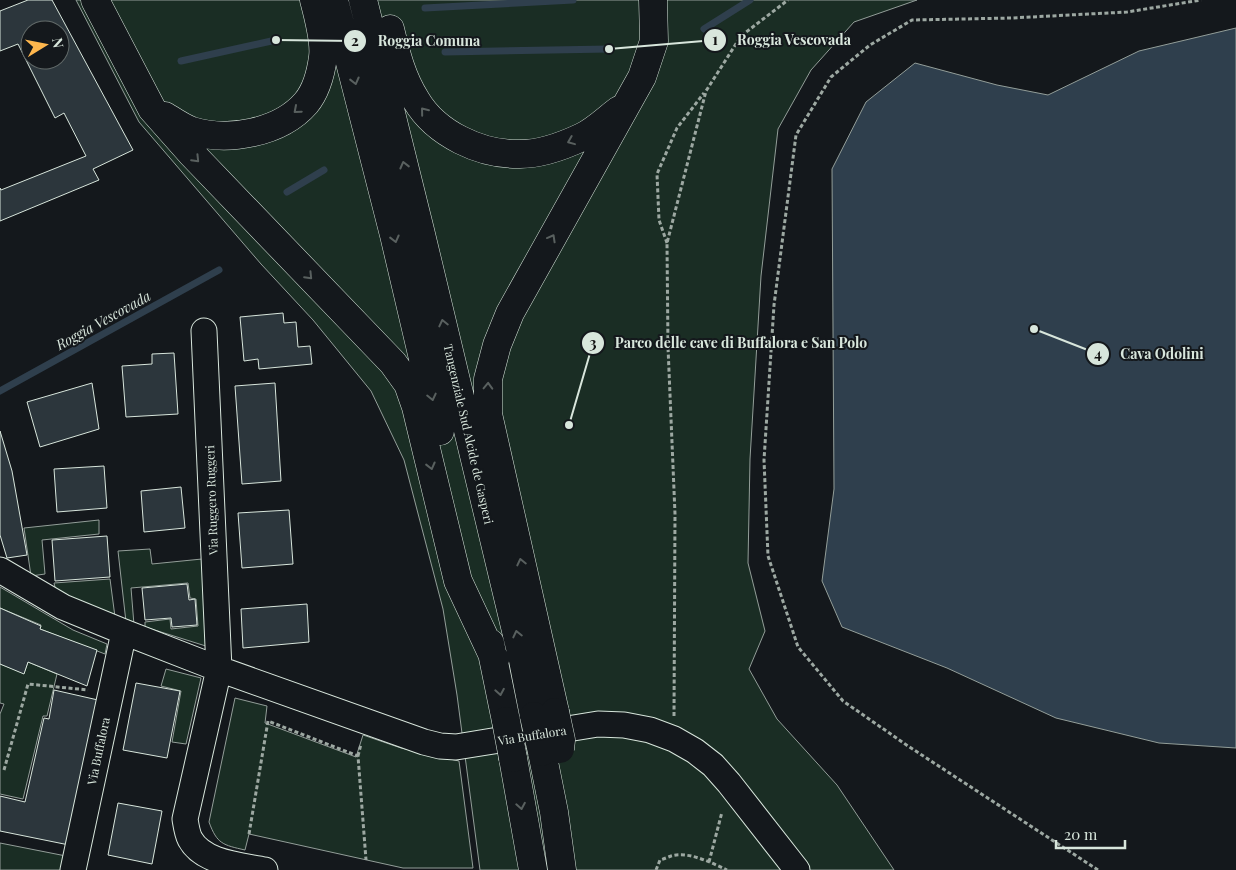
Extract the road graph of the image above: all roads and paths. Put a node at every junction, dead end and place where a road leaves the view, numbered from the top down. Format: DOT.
graph roads {
  1 [pos="95,0"];
  2 [pos="314,0"];
  3 [pos="334,0"];
  4 [pos="363,0"];
  5 [pos="383,0"];
  6 [pos="653,0"];
  7 [pos="788,0"];
  8 [pos="1200,0"];
  9 [pos="706,91"];
  10 [pos="626,105"];
  11 [pos="152,109"];
  12 [pos="667,243"];
  13 [pos="204,331"];
  14 [pos="0,570"];
  15 [pos="124,632"];
  16 [pos="495,660"];
  17 [pos="219,669"];
  18 [pos="111,692"];
  19 [pos="545,714"];
  20 [pos="674,739"];
  21 [pos="4,770"];
  22 [pos="729,783"];
  23 [pos="249,834"];
  24 [pos="366,860"];
  25 [pos="709,862"];
  26 [pos="73,870"];
  27 [pos="265,870"];
  28 [pos="532,870"];
  29 [pos="562,870"];
  30 [pos="656,870"];
  31 [pos="727,870"];
  32 [pos="797,870"];
  33 [pos="1098,870"];
  1 -- 11 [label="highway"];
  2 -- 11 [label="highway, one-way"];
  3 -- 16 [label="highway, one-way"];
  19 -- 4 [label="highway, Tangenziale Sud Alcide de Gasperi, one-way"];
  10 -- 5 [label="highway, one-way"];
  6 -- 10 [label="highway"];
  7 -- 9 [label="path"];
  8 -- 33 [label="path"];
  9 -- 12 [label="path"];
  9 -- 12 [label="path"];
  19 -- 10 [label="highway, one-way"];
  11 -- 16 [label="highway, one-way"];
  12 -- 20 [label="path"];
  13 -- 17 [label="street, Via Ruggero Ruggeri"];
  14 -- 15 [label="street, Via Buffalora"];
  15 -- 17 [label="street, Via Buffalora"];
  15 -- 18 [label="street, Via Buffalora"];
  16 -- 28 [label="highway, one-way, bridge"];
  17 -- 20 [label="street, Via Buffalora"];
  17 -- 27 [label="street"];
  18 -- 21 [label="path"];
  18 -- 26 [label="street, Via Buffalora"];
  19 -- 29 [label="highway, Tangenziale Sud Alcide de Gasperi, bridge"];
  20 -- 22 [label="street, Via Buffalora"];
  22 -- 25 [label="path"];
  22 -- 32 [label="street, Via Buffalora"];
  23 -- 24 [label="path"];
  25 -- 30 [label="path"];
  25 -- 31 [label="path"];
}
